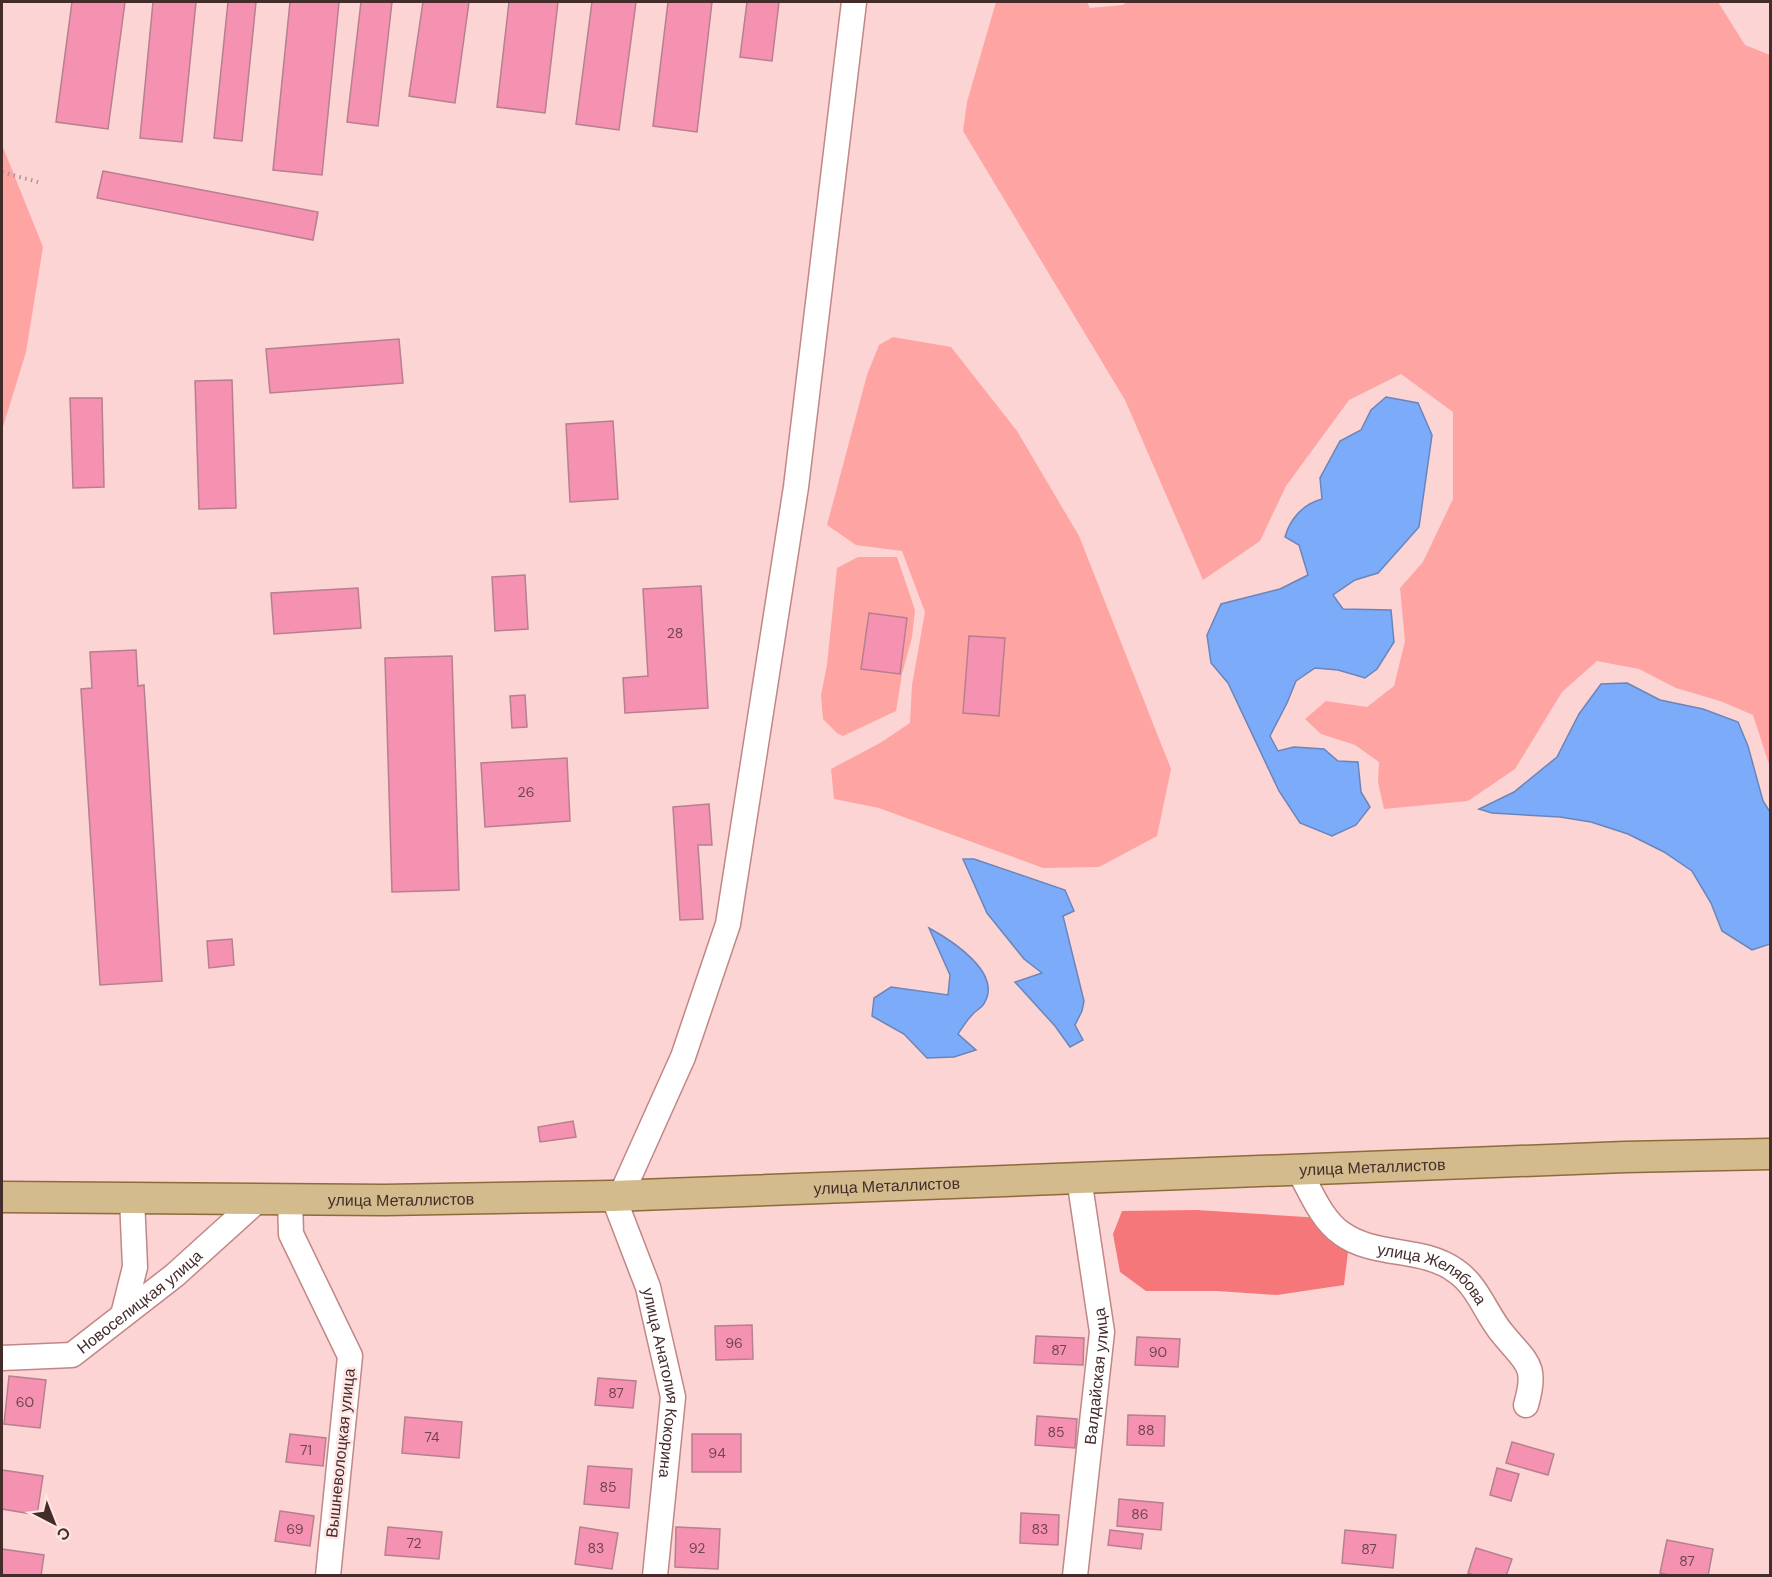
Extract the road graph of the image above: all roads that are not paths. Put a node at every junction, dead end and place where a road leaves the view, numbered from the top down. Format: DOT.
graph roads {
  1 [pos="854,2"];
  2 [pos="1770,1154"];
  3 [pos="1298,1169"];
  4 [pos="1078,1178"];
  5 [pos="617,1196"];
  6 [pos="2,1197"];
  7 [pos="132,1198"];
  8 [pos="259,1199"];
  9 [pos="290,1199"];
  10 [pos="123,1315"];
  11 [pos="2,1358"];
  12 [pos="1526,1405"];
  13 [pos="328,1575"];
  14 [pos="655,1575"];
  15 [pos="1075,1575"];
  1 -- 5 [label="street"];
  2 -- 3 [label="main road, улица Металлистов"];
  3 -- 4 [label="main road, улица Металлистов"];
  3 -- 12 [label="street, улица Желябова"];
  4 -- 5 [label="main road, улица Металлистов"];
  4 -- 15 [label="street, Валдайская улица"];
  5 -- 9 [label="main road, улица Металлистов"];
  5 -- 14 [label="street, улица Анатолия Кокорина"];
  6 -- 7 [label="main road, улица Металлистов"];
  7 -- 8 [label="main road, улица Металлистов"];
  7 -- 10 [label="street"];
  8 -- 9 [label="main road, улица Металлистов"];
  8 -- 10 [label="street, Новоселицкая улица"];
  9 -- 13 [label="street, Вышневолоцкая улица"];
  10 -- 11 [label="street, Новоселицкая улица"];
}
